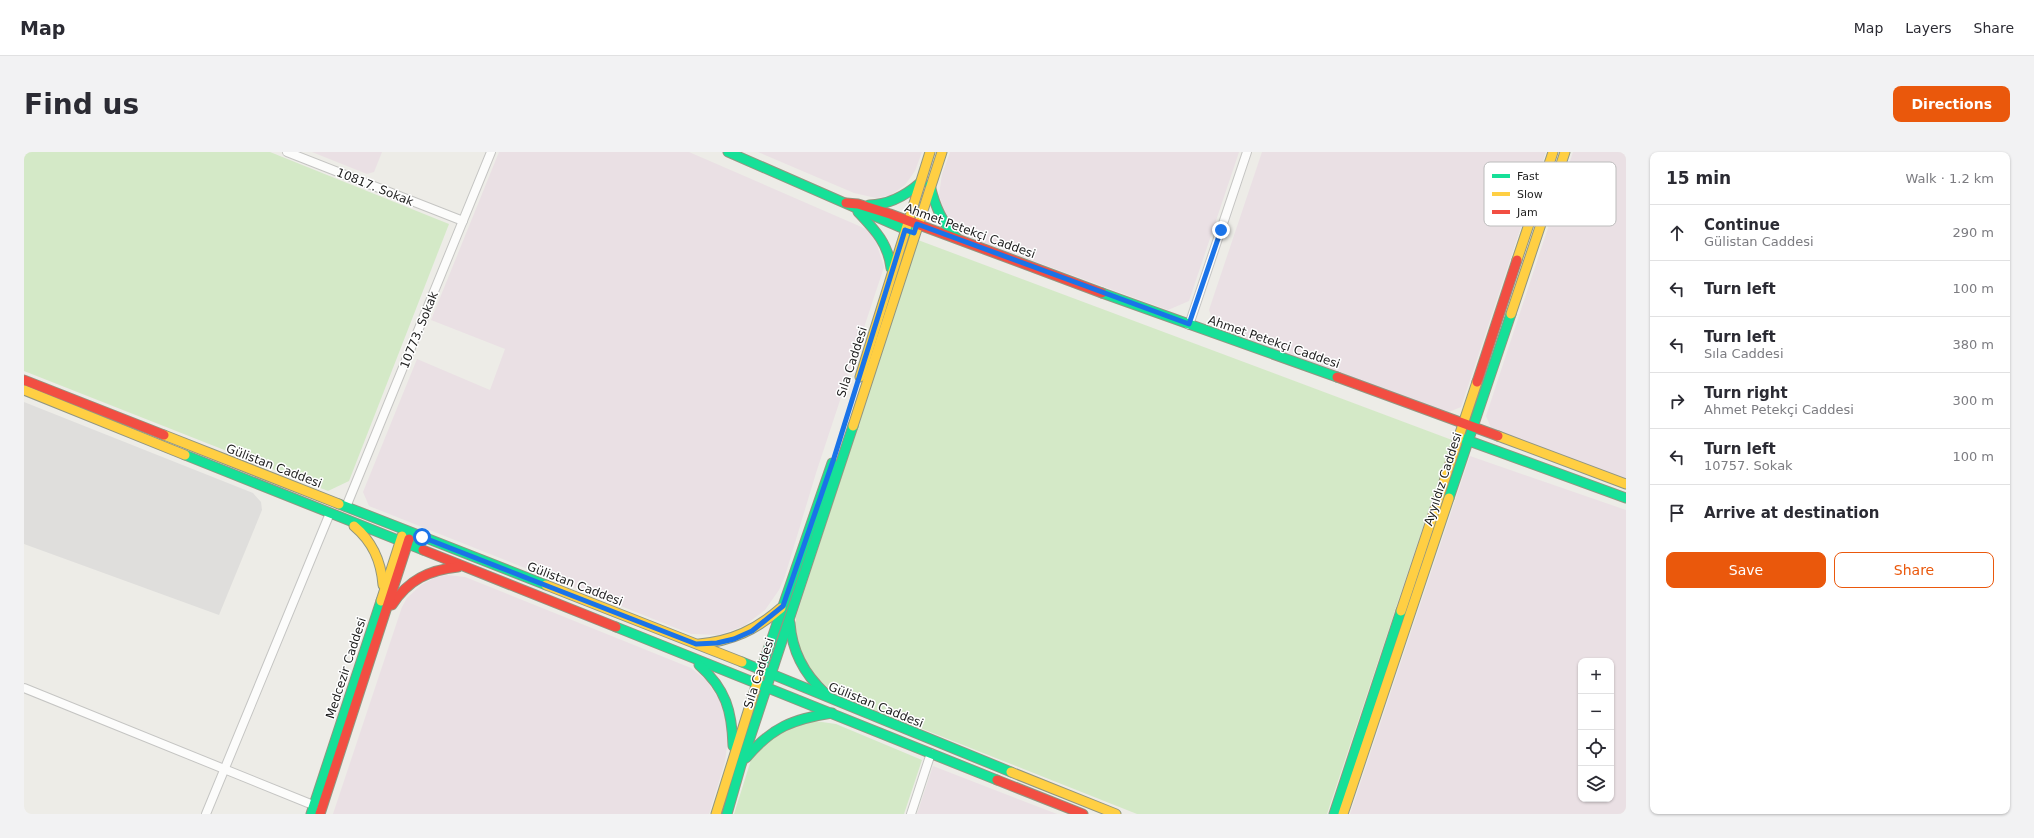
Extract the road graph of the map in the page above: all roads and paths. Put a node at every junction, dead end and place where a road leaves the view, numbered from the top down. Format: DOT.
graph roads {
  1 [pos="287,152"];
  2 [pos="491,152"];
  3 [pos="728,152"];
  4 [pos="930,152"];
  5 [pos="942,152"];
  6 [pos="1247,152"];
  7 [pos="1553,152"];
  8 [pos="1565,152"];
  9 [pos="1550,162"];
  10 [pos="1562,162"];
  11 [pos="920,182"];
  12 [pos="930,185"];
  13 [pos="856,206"];
  14 [pos="462,222"];
  15 [pos="907,225"];
  16 [pos="1529,226"];
  17 [pos="1540,226"];
  18 [pos="916,229"];
  19 [pos="959,240"];
  20 [pos="891,275"];
  21 [pos="1189,324"];
  22 [pos="24,380"];
  23 [pos="24,390"];
  24 [pos="1463,424"];
  25 [pos="1473,428"];
  26 [pos="1458,437"];
  27 [pos="1468,441"];
  28 [pos="1626,484"];
  29 [pos="1626,498"];
  30 [pos="346,507"];
  31 [pos="330,513"];
  32 [pos="346,519"];
  33 [pos="408,531"];
  34 [pos="403,543"];
  35 [pos="462,567"];
  36 [pos="383,593"];
  37 [pos="783,606"];
  38 [pos="790,615"];
  39 [pos="383,619"];
  40 [pos="696,644"];
  41 [pos="691,658"];
  42 [pos="761,670"];
  43 [pos="772,674"];
  44 [pos="756,684"];
  45 [pos="24,688"];
  46 [pos="767,689"];
  47 [pos="835,700"];
  48 [pos="834,713"];
  49 [pos="931,753"];
  50 [pos="737,762"];
  51 [pos="224,770"];
  52 [pos="317,810"];
  53 [pos="206,814"];
  54 [pos="716,814"];
  55 [pos="726,814"];
  56 [pos="910,814"];
  57 [pos="1083,814"];
  58 [pos="1116,814"];
  59 [pos="1334,814"];
  60 [pos="1343,814"];
  1 -- 14 [label="street, 10817. Sokak"];
  2 -- 14 [label="street, 10773. Sokak"];
  3 -- 13 [label="street, Ahmet Petekçi Caddesi"];
  4 -- 11 [label="street, Sıla Caddesi"];
  5 -- 12 [label="street, Sıla Caddesi"];
  6 -- 21 [label="street"];
  7 -- 9 [label="street, Ayyıldız Caddesi"];
  8 -- 10 [label="street, Ayyıldız Caddesi"];
  11 -- 13 [label="street"];
  11 -- 15 [label="street, Sıla Caddesi"];
  12 -- 18 [label="street, Sıla Caddesi"];
  12 -- 19 [label="street"];
  13 -- 15 [label="street, Ahmet Petekçi Caddesi"];
  13 -- 20 [label="street"];
  14 -- 30 [label="street, 10773. Sokak"];
  15 -- 18 [label="street, Ahmet Petekçi Caddesi"];
  15 -- 20 [label="street, Sıla Caddesi"];
  16 -- 24 [label="street, Ayyıldız Caddesi"];
  17 -- 25 [label="street, Ayyıldız Caddesi"];
  18 -- 19 [label="street, Ahmet Petekçi Caddesi"];
  18 -- 38 [label="street, Sıla Caddesi"];
  19 -- 21 [label="street, Ahmet Petekçi Caddesi"];
  20 -- 37 [label="street, Sıla Caddesi"];
  21 -- 24 [label="street, Ahmet Petekçi Caddesi"];
  22 -- 30 [label="street, Gülistan Caddesi"];
  23 -- 31 [label="street, Gülistan Caddesi"];
  24 -- 25 [label="street, Ahmet Petekçi Caddesi"];
  24 -- 26 [label="street, Ayyıldız Caddesi"];
  25 -- 27 [label="street, Ayyıldız Caddesi"];
  25 -- 28 [label="street, Ahmet Petekçi Caddesi"];
  26 -- 27 [label="street"];
  26 -- 59 [label="street, Ayyıldız Caddesi"];
  27 -- 29 [label="street"];
  27 -- 60 [label="street, Ayyıldız Caddesi"];
  30 -- 33 [label="street, Gülistan Caddesi"];
  31 -- 32 [label="street, Gülistan Caddesi"];
  31 -- 51 [label="street"];
  32 -- 34 [label="street, Gülistan Caddesi"];
  32 -- 36 [label="street"];
  33 -- 34 [label="street, Medcezir Caddesi"];
  33 -- 40 [label="street, Gülistan Caddesi"];
  34 -- 35 [label="street, Gülistan Caddesi"];
  34 -- 36 [label="street, Medcezir Caddesi"];
  34 -- 39 [label="street, Medcezir Caddesi"];
  35 -- 39 [label="street"];
  35 -- 41 [label="street, Gülistan Caddesi"];
  36 -- 52 [label="street, Medcezir Caddesi"];
  37 -- 40 [label="street"];
  37 -- 42 [label="street, Sıla Caddesi"];
  38 -- 43 [label="street, Sıla Caddesi"];
  38 -- 47 [label="street"];
  39 -- 52 [label="street, Medcezir Caddesi"];
  40 -- 42 [label="street, Gülistan Caddesi"];
  41 -- 44 [label="street, Gülistan Caddesi"];
  41 -- 50 [label="street"];
  42 -- 43 [label="street, Gülistan Caddesi"];
  42 -- 44 [label="street, Sıla Caddesi"];
  43 -- 46 [label="street, Sıla Caddesi"];
  43 -- 47 [label="street, Gülistan Caddesi"];
  44 -- 46 [label="street, Gülistan Caddesi"];
  44 -- 50 [label="street, Sıla Caddesi"];
  45 -- 51 [label="street"];
  46 -- 48 [label="street, Gülistan Caddesi"];
  46 -- 50 [label="street, Sıla Caddesi"];
  47 -- 58 [label="street, Gülistan Caddesi"];
  48 -- 49 [label="street, Gülistan Caddesi"];
  48 -- 50 [label="street"];
  49 -- 56 [label="street"];
  49 -- 57 [label="street, Gülistan Caddesi"];
  50 -- 54 [label="street"];
  50 -- 55 [label="street, Sıla Caddesi"];
  51 -- 52 [label="street"];
  51 -- 53 [label="street"];
}
